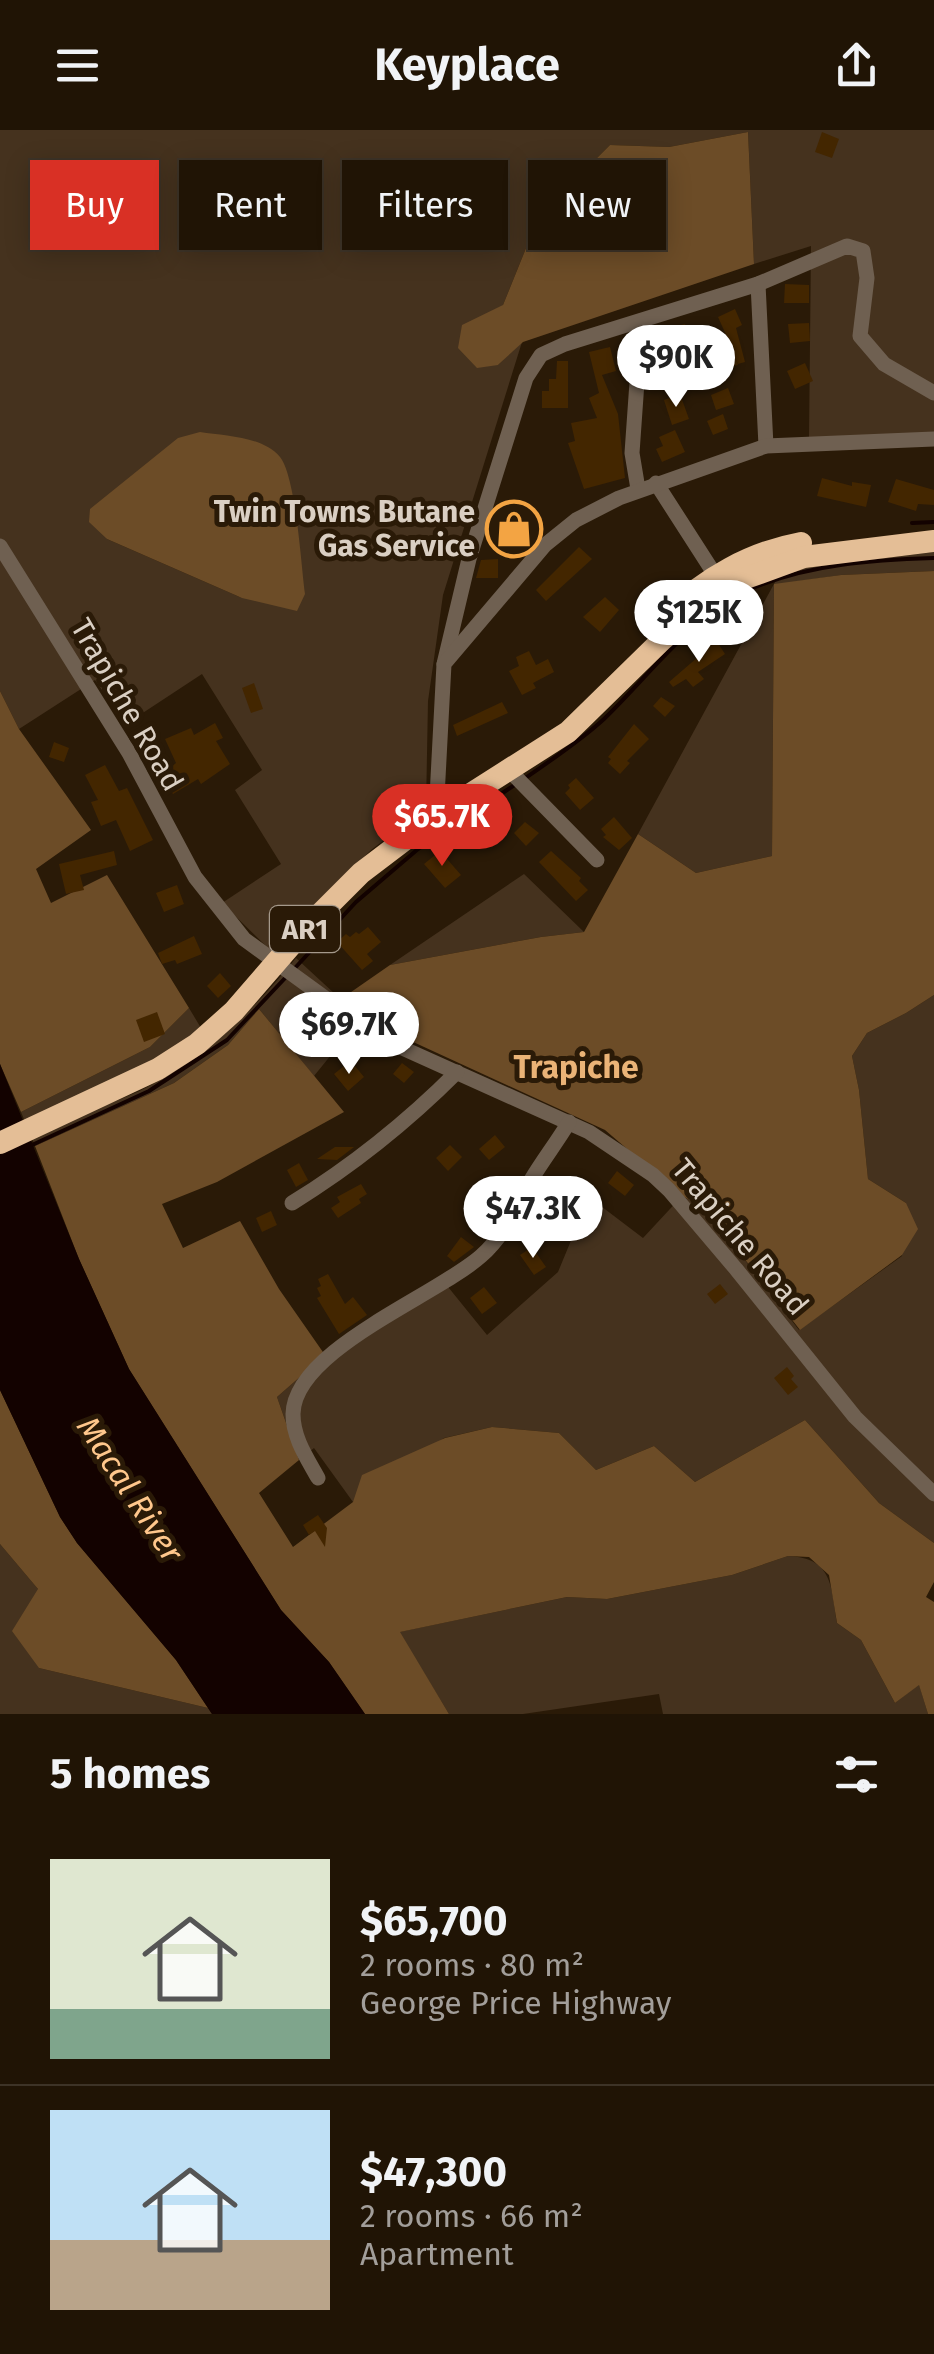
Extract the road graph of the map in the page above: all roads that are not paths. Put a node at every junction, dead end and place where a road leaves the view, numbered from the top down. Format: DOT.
graph roads {
  1 [pos="758,284"];
  2 [pos="637,382"];
  3 [pos="934,393"];
  4 [pos="934,440"];
  5 [pos="766,446"];
  6 [pos="656,483"];
  7 [pos="638,489"];
  8 [pos="934,540"];
  9 [pos="0,546"];
  10 [pos="721,583"];
  11 [pos="444,664"];
  12 [pos="510,768"];
  13 [pos="436,816"];
  14 [pos="597,860"];
  15 [pos="276,964"];
  16 [pos="457,1072"];
  17 [pos="569,1122"];
  18 [pos="0,1143"];
  19 [pos="292,1203"];
  20 [pos="318,1478"];
  21 [pos="934,1494"];
  1 -- 3 [label="street"];
  1 -- 5 [label="street"];
  1 -- 11 [label="street"];
  2 -- 7 [label="street"];
  4 -- 5 [label="street"];
  5 -- 6 [label="street"];
  6 -- 7 [label="street"];
  6 -- 10 [label="street"];
  7 -- 11 [label="street"];
  8 -- 10 [label="highway, AR1"];
  9 -- 15 [label="street, Trapiche Road"];
  10 -- 12 [label="highway, AR1"];
  11 -- 13 [label="street"];
  12 -- 13 [label="highway, AR1"];
  12 -- 14 [label="street"];
  13 -- 15 [label="highway, AR1"];
  15 -- 16 [label="street, Trapiche Road"];
  15 -- 18 [label="highway, AR1"];
  16 -- 17 [label="street, Trapiche Road"];
  16 -- 19 [label="street"];
  17 -- 20 [label="street"];
  17 -- 21 [label="street, Trapiche Road"];
}
